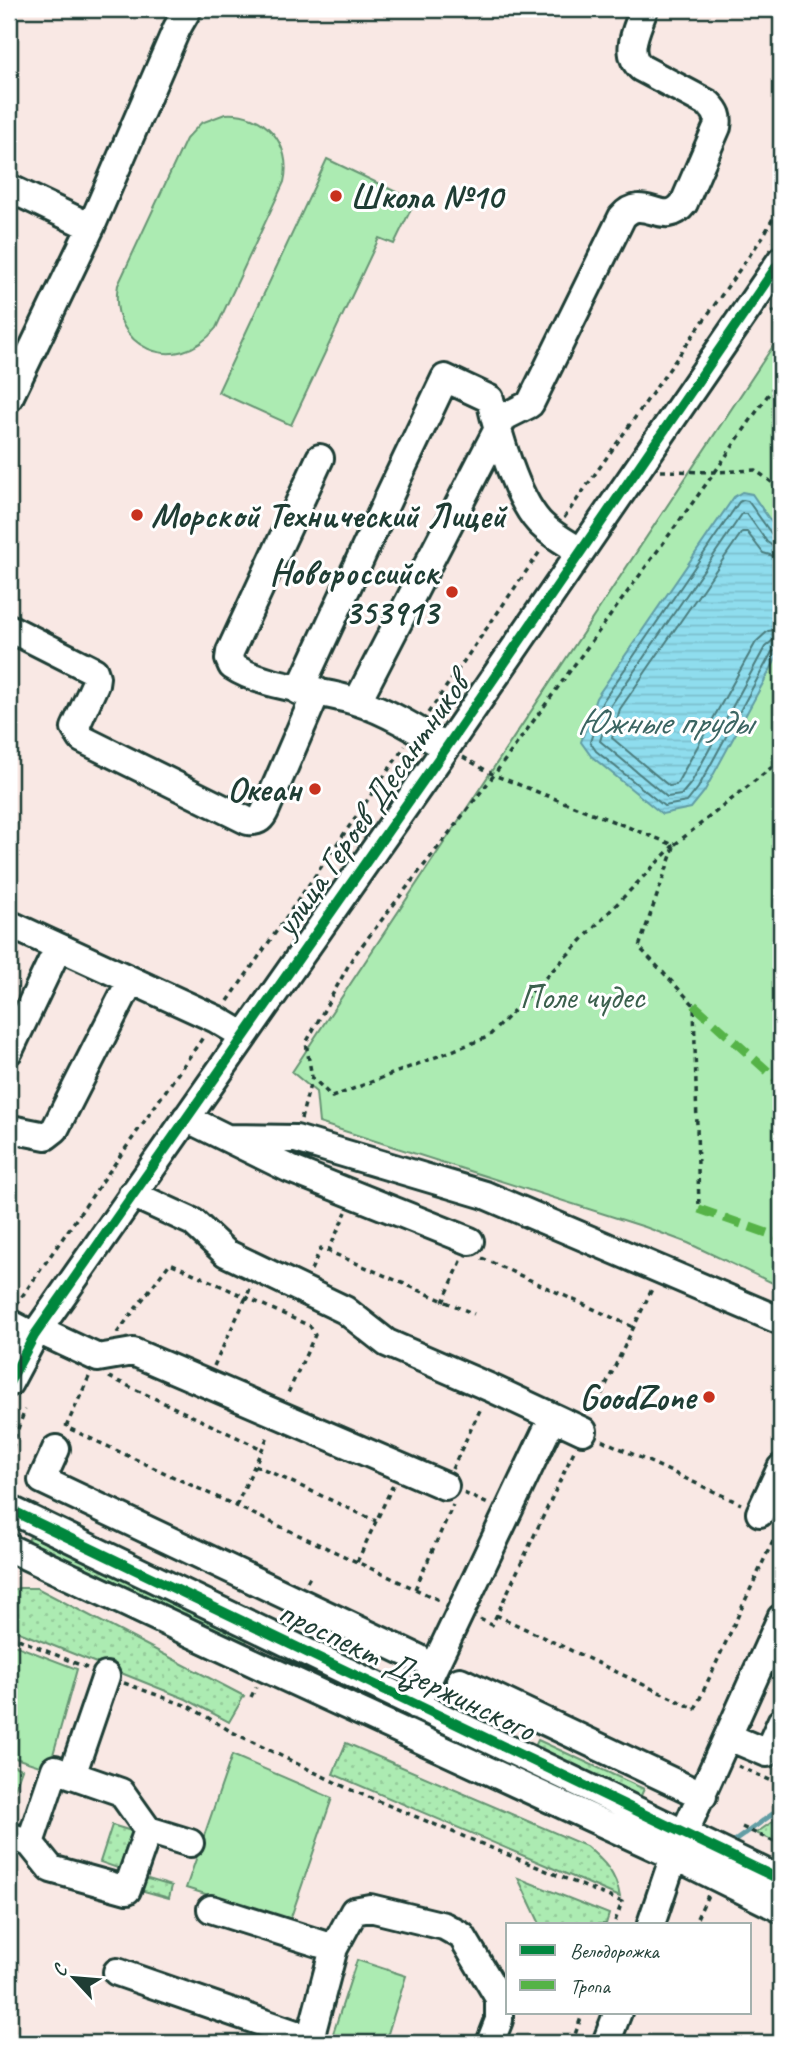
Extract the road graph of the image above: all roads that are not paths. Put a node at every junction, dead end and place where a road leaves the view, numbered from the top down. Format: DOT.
graph roads {
  1 [pos="188,9"];
  2 [pos="644,9"];
  3 [pos="9,188"];
  4 [pos="91,227"];
  5 [pos="781,260"];
  6 [pos="9,398"];
  7 [pos="497,431"];
  8 [pos="320,458"];
  9 [pos="580,551"];
  10 [pos="9,628"];
  11 [pos="308,691"];
  12 [pos="357,702"];
  13 [pos="446,748"];
  14 [pos="9,924"];
  15 [pos="58,948"];
  16 [pos="131,980"];
  17 [pos="243,1035"];
  18 [pos="9,1051"];
  19 [pos="186,1118"];
  20 [pos="9,1134"];
  21 [pos="227,1138"];
  22 [pos="132,1194"];
  23 [pos="468,1246"];
  24 [pos="781,1321"];
  25 [pos="9,1324"];
  26 [pos="36,1333"];
  27 [pos="9,1383"];
  28 [pos="553,1417"];
  29 [pos="583,1431"];
  30 [pos="61,1437"];
  31 [pos="781,1468"];
  32 [pos="449,1495"];
  33 [pos="13,1502"];
  34 [pos="760,1513"];
  35 [pos="9,1548"];
  36 [pos="781,1618"];
  37 [pos="385,1642"];
  38 [pos="418,1658"];
  39 [pos="106,1676"];
  40 [pos="460,1681"];
  41 [pos="367,1682"];
  42 [pos="490,1695"];
  43 [pos="416,1705"];
  44 [pos="536,1716"];
  45 [pos="781,1723"];
  46 [pos="472,1732"];
  47 [pos="724,1748"];
  48 [pos="518,1754"];
  49 [pos="72,1775"];
  50 [pos="703,1796"];
  51 [pos="148,1830"];
  52 [pos="19,1840"];
  53 [pos="190,1843"];
  54 [pos="679,1845"];
  55 [pos="781,1880"];
  56 [pos="211,1909"];
  57 [pos="781,1909"];
  58 [pos="651,1923"];
  59 [pos="334,1948"];
  60 [pos="117,1972"];
  61 [pos="617,2014"];
  62 [pos="310,2041"];
  63 [pos="490,2043"];
  64 [pos="606,2043"];
  1 -- 4 [label="street"];
  2 -- 7 [label="street"];
  3 -- 4 [label="street"];
  4 -- 6 [label="street"];
  5 -- 9 [label="street, улица Героев Десантников"];
  7 -- 9 [label="street"];
  7 -- 11 [label="street"];
  7 -- 12 [label="street"];
  8 -- 11 [label="street"];
  9 -- 13 [label="street, улица Героев Десантников"];
  10 -- 11 [label="street"];
  11 -- 12 [label="street"];
  12 -- 13 [label="street"];
  13 -- 17 [label="street, улица Героев Десантников"];
  14 -- 15 [label="street"];
  15 -- 16 [label="street"];
  15 -- 18 [label="street"];
  16 -- 17 [label="street"];
  16 -- 20 [label="street"];
  17 -- 19 [label="street, улица Героев Десантников"];
  19 -- 21 [label="street"];
  19 -- 22 [label="street, улица Героев Десантников"];
  21 -- 23 [label="street"];
  21 -- 24 [label="street"];
  22 -- 26 [label="street, улица Героев Десантников"];
  22 -- 28 [label="street"];
  25 -- 26 [label="street"];
  26 -- 27 [label="street, улица Героев Десантников"];
  26 -- 32 [label="street"];
  28 -- 29 [label="street"];
  28 -- 43 [label="street"];
  30 -- 37 [label="street"];
  31 -- 34 [label="street"];
  33 -- 41 [label="street, проспект Дзержинского"];
  35 -- 54 [label="street, проспект Дзержинского"];
  36 -- 47 [label="street"];
  37 -- 38 [label="street"];
  37 -- 41 [label="street"];
  39 -- 49 [label="street"];
  40 -- 42 [label="street"];
  41 -- 43 [label="street, проспект Дзержинского"];
  42 -- 44 [label="street"];
  42 -- 46 [label="street"];
  43 -- 46 [label="street, проспект Дзержинского"];
  44 -- 48 [label="street"];
  44 -- 50 [label="street"];
  45 -- 47 [label="street"];
  46 -- 48 [label="street, проспект Дзержинского"];
  47 -- 50 [label="street"];
  48 -- 54 [label="street, проспект Дзержинского"];
  49 -- 51 [label="street"];
  49 -- 52 [label="street"];
  50 -- 54 [label="street"];
  51 -- 52 [label="street"];
  51 -- 53 [label="street"];
  54 -- 55 [label="street, проспект Дзержинского"];
  54 -- 57 [label="street, проспект Дзержинского"];
  54 -- 58 [label="street"];
  56 -- 59 [label="street"];
  59 -- 62 [label="street"];
  59 -- 63 [label="street"];
  60 -- 62 [label="street"];
  61 -- 64 [label="street"];
}
